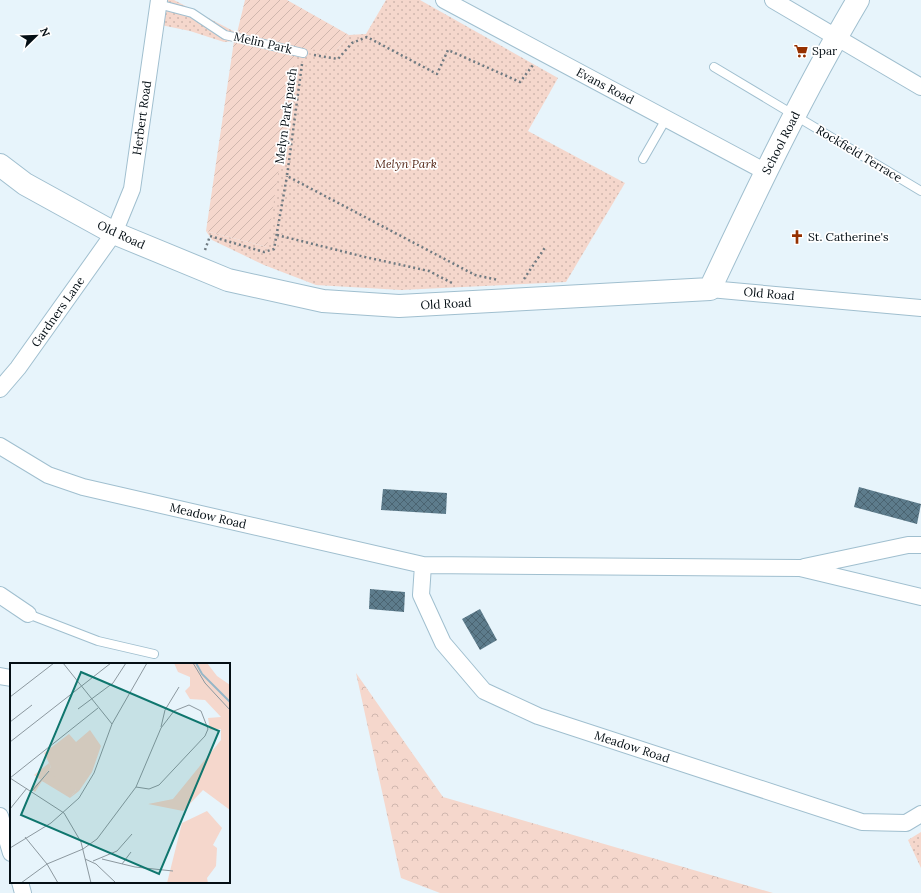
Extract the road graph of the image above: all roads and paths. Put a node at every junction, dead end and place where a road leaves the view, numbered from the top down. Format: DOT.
graph roads {
  1 [pos="444,0"];
  2 [pos="773,0"];
  3 [pos="858,0"];
  4 [pos="158,2"];
  5 [pos="836,36"];
  6 [pos="303,52"];
  7 [pos="534,63"];
  8 [pos="714,68"];
  9 [pos="921,87"];
  10 [pos="795,115"];
  11 [pos="666,119"];
  12 [pos="643,159"];
  13 [pos="0,165"];
  14 [pos="766,172"];
  15 [pos="287,176"];
  16 [pos="921,192"];
  17 [pos="114,233"];
  18 [pos="277,234"];
  19 [pos="546,246"];
  20 [pos="199,268"];
  21 [pos="506,281"];
  22 [pos="454,284"];
  23 [pos="521,284"];
  24 [pos="710,289"];
  25 [pos="921,308"];
  26 [pos="0,389"];
  27 [pos="0,446"];
  28 [pos="921,546"];
  29 [pos="423,565"];
  30 [pos="800,568"];
  31 [pos="0,595"];
  32 [pos="921,597"];
  33 [pos="28,614"];
  34 [pos="154,654"];
  35 [pos="0,676"];
  36 [pos="10,678"];
  37 [pos="921,814"];
  38 [pos="0,816"];
  39 [pos="10,850"];
  40 [pos="20,883"];
  41 [pos="23,893"];
  1 -- 11 [label="street, Evans Road"];
  2 -- 5 [label="street"];
  3 -- 5 [label="street, School Road"];
  4 -- 6 [label="lane, Melin Park"];
  4 -- 17 [label="street, Herbert Road"];
  5 -- 9 [label="street"];
  5 -- 10 [label="street, School Road"];
  6 -- 7 [label="path, Melyn Park patch"];
  6 -- 15 [label="path, Melyn Park patch"];
  8 -- 10 [label="lane, Rockfield Terrace"];
  10 -- 14 [label="street, School Road"];
  10 -- 16 [label="lane, Rockfield Terrace"];
  11 -- 12 [label="lane"];
  11 -- 14 [label="street, Evans Road"];
  13 -- 17 [label="street, Old Road"];
  14 -- 24 [label="street, School Road"];
  15 -- 18 [label="path, Melyn Park patch"];
  15 -- 21 [label="path, Melyn Park patch"];
  17 -- 20 [label="street, Old Road"];
  17 -- 26 [label="street, Gardners Lane"];
  18 -- 20 [label="path, Melyn Park patch"];
  18 -- 22 [label="path"];
  19 -- 23 [label="path"];
  20 -- 24 [label="street, Old Road"];
  24 -- 25 [label="street, Old Road"];
  27 -- 29 [label="street, Meadow Road"];
  28 -- 30 [label="street"];
  29 -- 30 [label="street, Meadow Road"];
  29 -- 37 [label="street, Meadow Road"];
  30 -- 32 [label="street, Meadow Road"];
  31 -- 33 [label="street"];
  33 -- 34 [label="lane"];
  35 -- 36 [label="street"];
  38 -- 39 [label="street"];
  40 -- 41 [label="street"];
}
